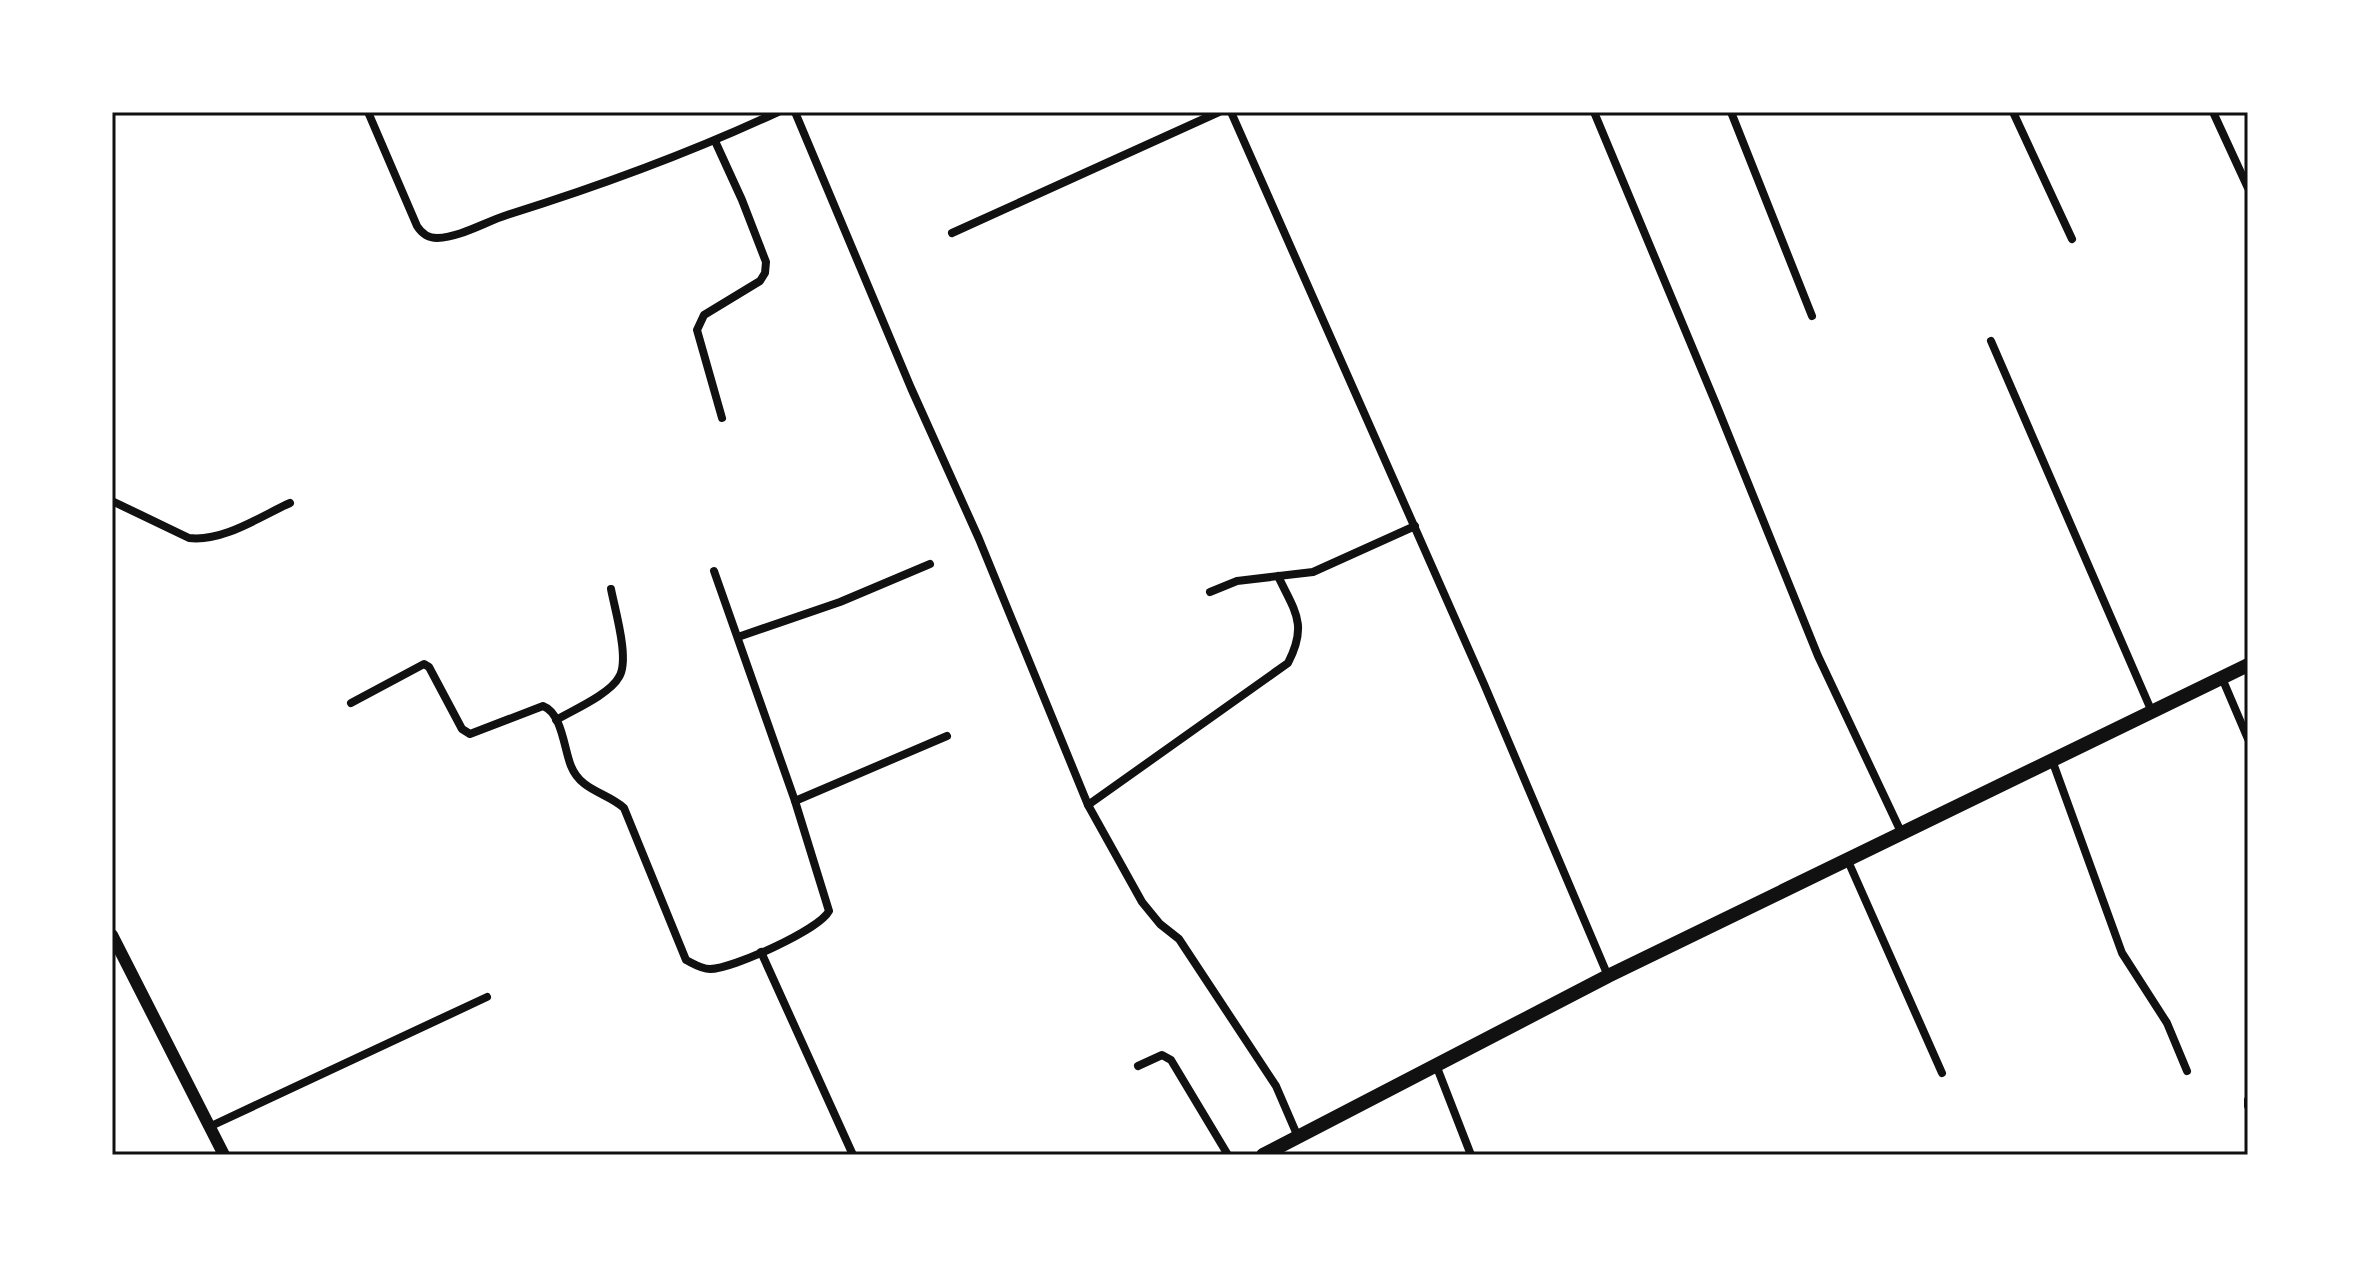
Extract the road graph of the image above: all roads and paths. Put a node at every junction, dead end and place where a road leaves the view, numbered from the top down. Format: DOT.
graph roads {
  1 [pos="368,112"];
  2 [pos="778,112"];
  3 [pos="795,112"];
  4 [pos="1219,112"];
  5 [pos="1231,112"];
  6 [pos="1594,112"];
  7 [pos="1731,112"];
  8 [pos="2013,112"];
  9 [pos="2213,112"];
  10 [pos="715,141"];
  11 [pos="2248,188"];
  12 [pos="952,233"];
  13 [pos="2072,239"];
  14 [pos="1812,316"];
  15 [pos="1991,341"];
  16 [pos="722,418"];
  17 [pos="112,501"];
  18 [pos="290,503"];
  19 [pos="1415,526"];
  20 [pos="930,564"];
  21 [pos="714,571"];
  22 [pos="1278,576"];
  23 [pos="611,589"];
  24 [pos="1210,592"];
  25 [pos="738,637"];
  26 [pos="2248,665"];
  27 [pos="2222,678"];
  28 [pos="351,703"];
  29 [pos="2153,713"];
  30 [pos="556,720"];
  31 [pos="947,736"];
  32 [pos="2248,739"];
  33 [pos="2052,760"];
  34 [pos="795,801"];
  35 [pos="1088,805"];
  36 [pos="1902,834"];
  37 [pos="1848,861"];
  38 [pos="112,935"];
  39 [pos="761,952"];
  40 [pos="1608,976"];
  41 [pos="487,997"];
  42 [pos="1436,1064"];
  43 [pos="1138,1066"];
  44 [pos="2187,1071"];
  45 [pos="1942,1073"];
  46 [pos="2248,1100"];
  47 [pos="2248,1106"];
  48 [pos="209,1127"];
  49 [pos="1298,1137"];
  50 [pos="224,1155"];
  51 [pos="853,1155"];
  52 [pos="1228,1155"];
  53 [pos="1263,1155"];
  54 [pos="1471,1155"];
  1 -- 10 [label="street"];
  2 -- 10 [label="street"];
  3 -- 35 [label="street"];
  4 -- 12 [label="street"];
  5 -- 19 [label="street"];
  6 -- 36 [label="street"];
  7 -- 14 [label="street"];
  8 -- 13 [label="street"];
  9 -- 11 [label="street"];
  10 -- 16 [label="street"];
  15 -- 29 [label="street"];
  17 -- 18 [label="street"];
  19 -- 22 [label="street"];
  19 -- 40 [label="street"];
  20 -- 25 [label="street"];
  21 -- 25 [label="street"];
  22 -- 24 [label="street"];
  22 -- 35 [label="street"];
  23 -- 30 [label="street"];
  25 -- 34 [label="street"];
  26 -- 27 [label="main road"];
  27 -- 29 [label="main road"];
  27 -- 32 [label="street"];
  28 -- 30 [label="street"];
  29 -- 33 [label="main road"];
  30 -- 39 [label="street"];
  31 -- 34 [label="street"];
  33 -- 36 [label="main road"];
  33 -- 44 [label="street"];
  34 -- 39 [label="street"];
  35 -- 49 [label="street"];
  36 -- 37 [label="main road"];
  37 -- 40 [label="main road"];
  37 -- 45 [label="street"];
  38 -- 48 [label="main road"];
  39 -- 51 [label="street"];
  40 -- 42 [label="main road"];
  41 -- 48 [label="street"];
  42 -- 49 [label="main road"];
  42 -- 54 [label="street"];
  43 -- 52 [label="street"];
  46 -- 47 [label="street"];
  48 -- 50 [label="main road"];
  49 -- 53 [label="main road"];
}
